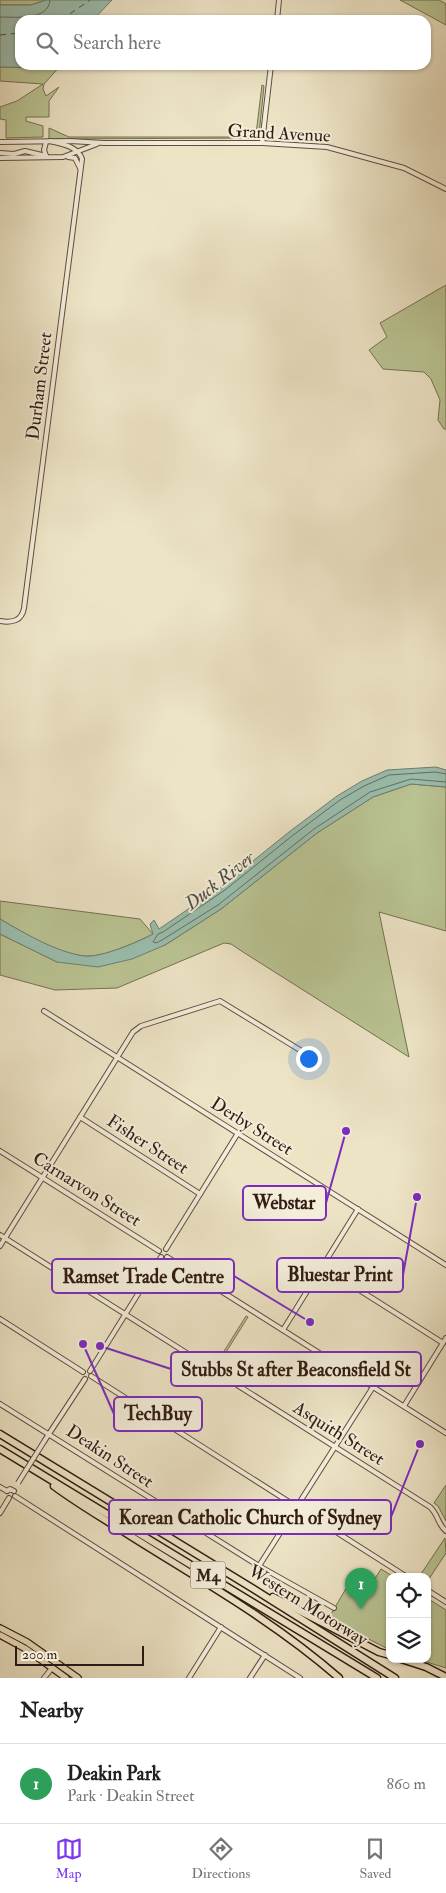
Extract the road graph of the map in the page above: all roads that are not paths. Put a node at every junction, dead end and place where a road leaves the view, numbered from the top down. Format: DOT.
graph roads {
  1 [pos="279,0"];
  2 [pos="278,15"];
  3 [pos="270,70"];
  4 [pos="0,142"];
  5 [pos="9,142"];
  6 [pos="48,142"];
  7 [pos="104,143"];
  8 [pos="262,143"];
  9 [pos="89,146"];
  10 [pos="78,151"];
  11 [pos="0,153"];
  12 [pos="9,156"];
  13 [pos="49,157"];
  14 [pos="61,157"];
  15 [pos="0,158"];
  16 [pos="82,161"];
  17 [pos="80,168"];
  18 [pos="446,189"];
  19 [pos="0,621"];
  20 [pos="44,1011"];
  21 [pos="118,1058"];
  22 [pos="313,1058"];
  23 [pos="80,1117"];
  24 [pos="238,1134"];
  25 [pos="0,1151"];
  26 [pos="43,1177"];
  27 [pos="200,1194"];
  28 [pos="358,1209"];
  29 [pos="0,1235"];
  30 [pos="5,1238"];
  31 [pos="0,1246"];
  32 [pos="166,1249"];
  33 [pos="159,1251"];
  34 [pos="161,1257"];
  35 [pos="167,1257"];
  36 [pos="446,1264"];
  37 [pos="323,1267"];
  38 [pos="125,1313"];
  39 [pos="0,1319"];
  40 [pos="283,1330"];
  41 [pos="446,1338"];
  42 [pos="443,1343"];
  43 [pos="90,1371"];
  44 [pos="83,1372"];
  45 [pos="91,1376"];
  46 [pos="85,1378"];
  47 [pos="373,1386"];
  48 [pos="0,1404"];
  49 [pos="404,1406"];
  50 [pos="446,1433"];
  51 [pos="0,1434"];
  52 [pos="49,1434"];
  53 [pos="335,1447"];
  54 [pos="0,1449"];
  55 [pos="37,1473"];
  56 [pos="0,1487"];
  57 [pos="7,1491"];
  58 [pos="15,1493"];
  59 [pos="9,1498"];
  60 [pos="298,1506"];
  61 [pos="0,1513"];
  62 [pos="446,1531"];
  63 [pos="259,1566"];
  64 [pos="401,1573"];
  65 [pos="252,1588"];
  66 [pos="431,1593"];
  67 [pos="446,1602"];
  68 [pos="334,1608"];
  69 [pos="221,1627"];
  70 [pos="0,1628"];
  71 [pos="0,1635"];
  72 [pos="386,1654"];
  73 [pos="265,1655"];
  74 [pos="412,1663"];
  75 [pos="54,1665"];
  76 [pos="444,1674"];
  77 [pos="44,1678"];
  78 [pos="66,1678"];
  79 [pos="78,1678"];
  80 [pos="189,1678"];
  81 [pos="250,1678"];
  82 [pos="300,1678"];
  83 [pos="339,1678"];
  84 [pos="377,1678"];
  85 [pos="395,1678"];
  1 -- 2 [label="street"];
  3 -- 8 [label="street"];
  4 -- 5 [label="street, Grand Avenue"];
  5 -- 6 [label="street, Grand Avenue"];
  5 -- 12 [label="street"];
  6 -- 7 [label="street, Grand Avenue"];
  6 -- 10 [label="street"];
  6 -- 13 [label="street"];
  7 -- 8 [label="street, Grand Avenue"];
  7 -- 9 [label="street, Grand Avenue"];
  8 -- 18 [label="street, Grand Avenue"];
  9 -- 10 [label="street, Grand Avenue"];
  9 -- 16 [label="street"];
  10 -- 14 [label="street, Grand Avenue"];
  10 -- 16 [label="street"];
  11 -- 12 [label="street"];
  12 -- 13 [label="street, Grand Avenue"];
  12 -- 15 [label="street, Grand Avenue"];
  13 -- 14 [label="street, Grand Avenue"];
  14 -- 17 [label="street"];
  16 -- 17 [label="street"];
  17 -- 19 [label="street, Durham Street"];
  20 -- 21 [label="street, Derby Street"];
  21 -- 22 [label="street"];
  21 -- 23 [label="street"];
  21 -- 24 [label="street, Derby Street"];
  23 -- 26 [label="street"];
  23 -- 27 [label="street, Fisher Street"];
  24 -- 27 [label="street"];
  24 -- 28 [label="street, Derby Street"];
  25 -- 26 [label="street, Carnarvon Street"];
  26 -- 30 [label="street"];
  26 -- 33 [label="street, Carnarvon Street"];
  27 -- 32 [label="street"];
  28 -- 36 [label="street, Derby Street"];
  28 -- 37 [label="street"];
  29 -- 30 [label="street, Asquith Street"];
  30 -- 31 [label="street"];
  30 -- 38 [label="street, Asquith Street"];
  32 -- 33 [label="street"];
  32 -- 35 [label="street"];
  33 -- 34 [label="street"];
  34 -- 35 [label="street"];
  34 -- 38 [label="street"];
  35 -- 40 [label="street"];
  37 -- 40 [label="street"];
  37 -- 42 [label="street"];
  38 -- 43 [label="street"];
  38 -- 53 [label="street, Asquith Street"];
  39 -- 44 [label="street"];
  40 -- 47 [label="street"];
  41 -- 42 [label="street"];
  42 -- 49 [label="street"];
  43 -- 44 [label="street"];
  43 -- 45 [label="street"];
  44 -- 46 [label="street"];
  45 -- 46 [label="street"];
  45 -- 60 [label="street"];
  46 -- 52 [label="street"];
  47 -- 49 [label="street"];
  47 -- 53 [label="street"];
  48 -- 52 [label="street, Deakin Street"];
  49 -- 50 [label="street"];
  51 -- 65 [label="highway, Western Motorway / M4"];
  52 -- 58 [label="street, bridge"];
  52 -- 63 [label="street, Deakin Street"];
  53 -- 60 [label="street"];
  53 -- 62 [label="street, Asquith Street"];
  54 -- 55 [label="highway, Western Motorway / M4"];
  55 -- 83 [label="highway, M4"];
  55 -- 84 [label="highway, Western Motorway / M4"];
  56 -- 57 [label="street"];
  57 -- 58 [label="street"];
  57 -- 59 [label="street"];
  58 -- 59 [label="street"];
  58 -- 69 [label="street"];
  59 -- 61 [label="street"];
  60 -- 63 [label="street"];
  60 -- 64 [label="street"];
  63 -- 68 [label="street, Deakin Street"];
  65 -- 72 [label="highway"];
  65 -- 85 [label="highway, Western Motorway / M4"];
  66 -- 67 [label="street"];
  69 -- 73 [label="street"];
  69 -- 80 [label="street"];
  70 -- 75 [label="highway"];
  71 -- 75 [label="highway"];
  73 -- 81 [label="street"];
  73 -- 82 [label="street"];
  74 -- 76 [label="highway"];
  75 -- 77 [label="street"];
  75 -- 78 [label="highway"];
  75 -- 79 [label="highway"];
}
